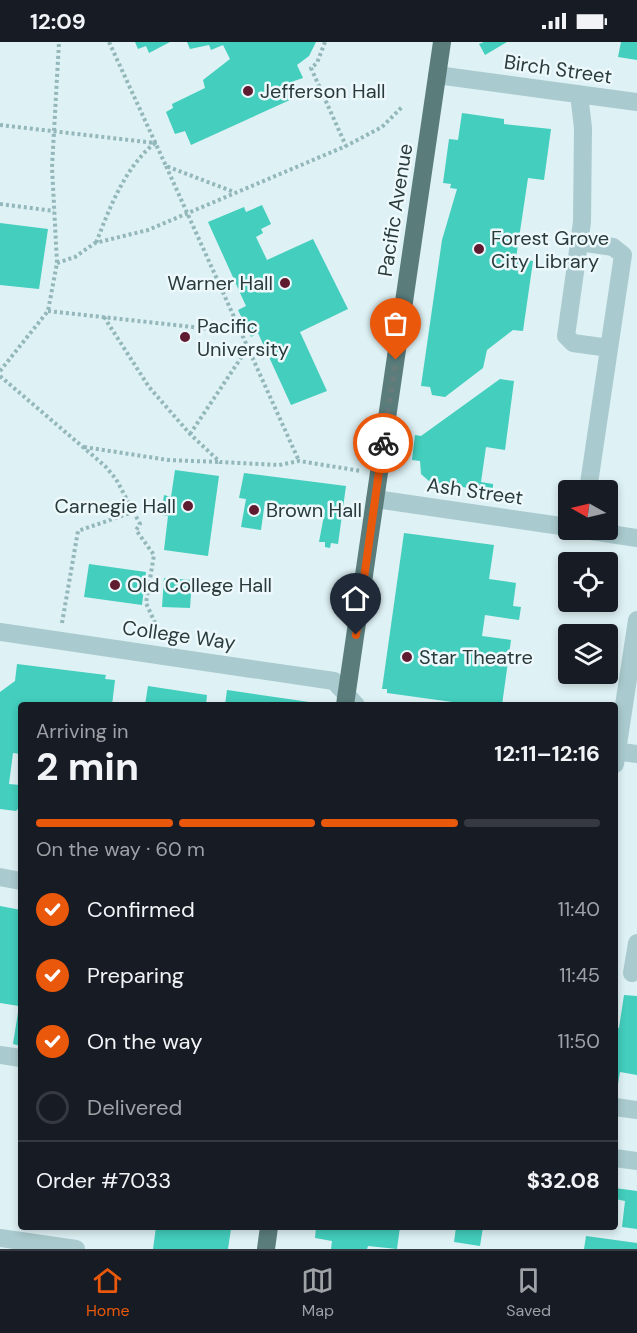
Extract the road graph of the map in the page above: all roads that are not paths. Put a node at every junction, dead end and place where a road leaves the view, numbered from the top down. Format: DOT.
graph roads {
  1 [pos="442,42"];
  2 [pos="437,75"];
  3 [pos="579,94"];
  4 [pos="637,102"];
  5 [pos="579,242"];
  6 [pos="609,348"];
  7 [pos="589,480"];
  8 [pos="375,499"];
  9 [pos="558,526"];
  10 [pos="618,535"];
  11 [pos="637,538"];
  12 [pos="637,620"];
  13 [pos="0,632"];
  14 [pos="349,701"];
  15 [pos="618,743"];
  16 [pos="637,754"];
  17 [pos="618,756"];
  18 [pos="0,877"];
  19 [pos="18,880"];
  20 [pos="637,943"];
  21 [pos="628,972"];
  22 [pos="0,1055"];
  23 [pos="18,1058"];
  24 [pos="618,1107"];
  25 [pos="637,1110"];
  26 [pos="618,1158"];
  27 [pos="637,1161"];
  28 [pos="269,1230"];
  29 [pos="0,1238"];
  30 [pos="76,1249"];
  31 [pos="266,1249"];
  1 -- 2 [label="main road, Pacific Avenue"];
  2 -- 3 [label="street, Birch Street"];
  2 -- 8 [label="main road, Pacific Avenue"];
  3 -- 4 [label="street, Birch Street"];
  3 -- 5 [label="street"];
  5 -- 6 [label="street"];
  5 -- 6 [label="street"];
  6 -- 7 [label="street"];
  8 -- 9 [label="street, Ash Street"];
  8 -- 14 [label="main road, Pacific Avenue"];
  10 -- 11 [label="street"];
  12 -- 15 [label="street"];
  13 -- 14 [label="street, College Way"];
  16 -- 17 [label="street"];
  18 -- 19 [label="street"];
  20 -- 21 [label="street"];
  22 -- 23 [label="street"];
  24 -- 25 [label="street"];
  26 -- 27 [label="street"];
  28 -- 31 [label="main road"];
  29 -- 30 [label="street"];
}
